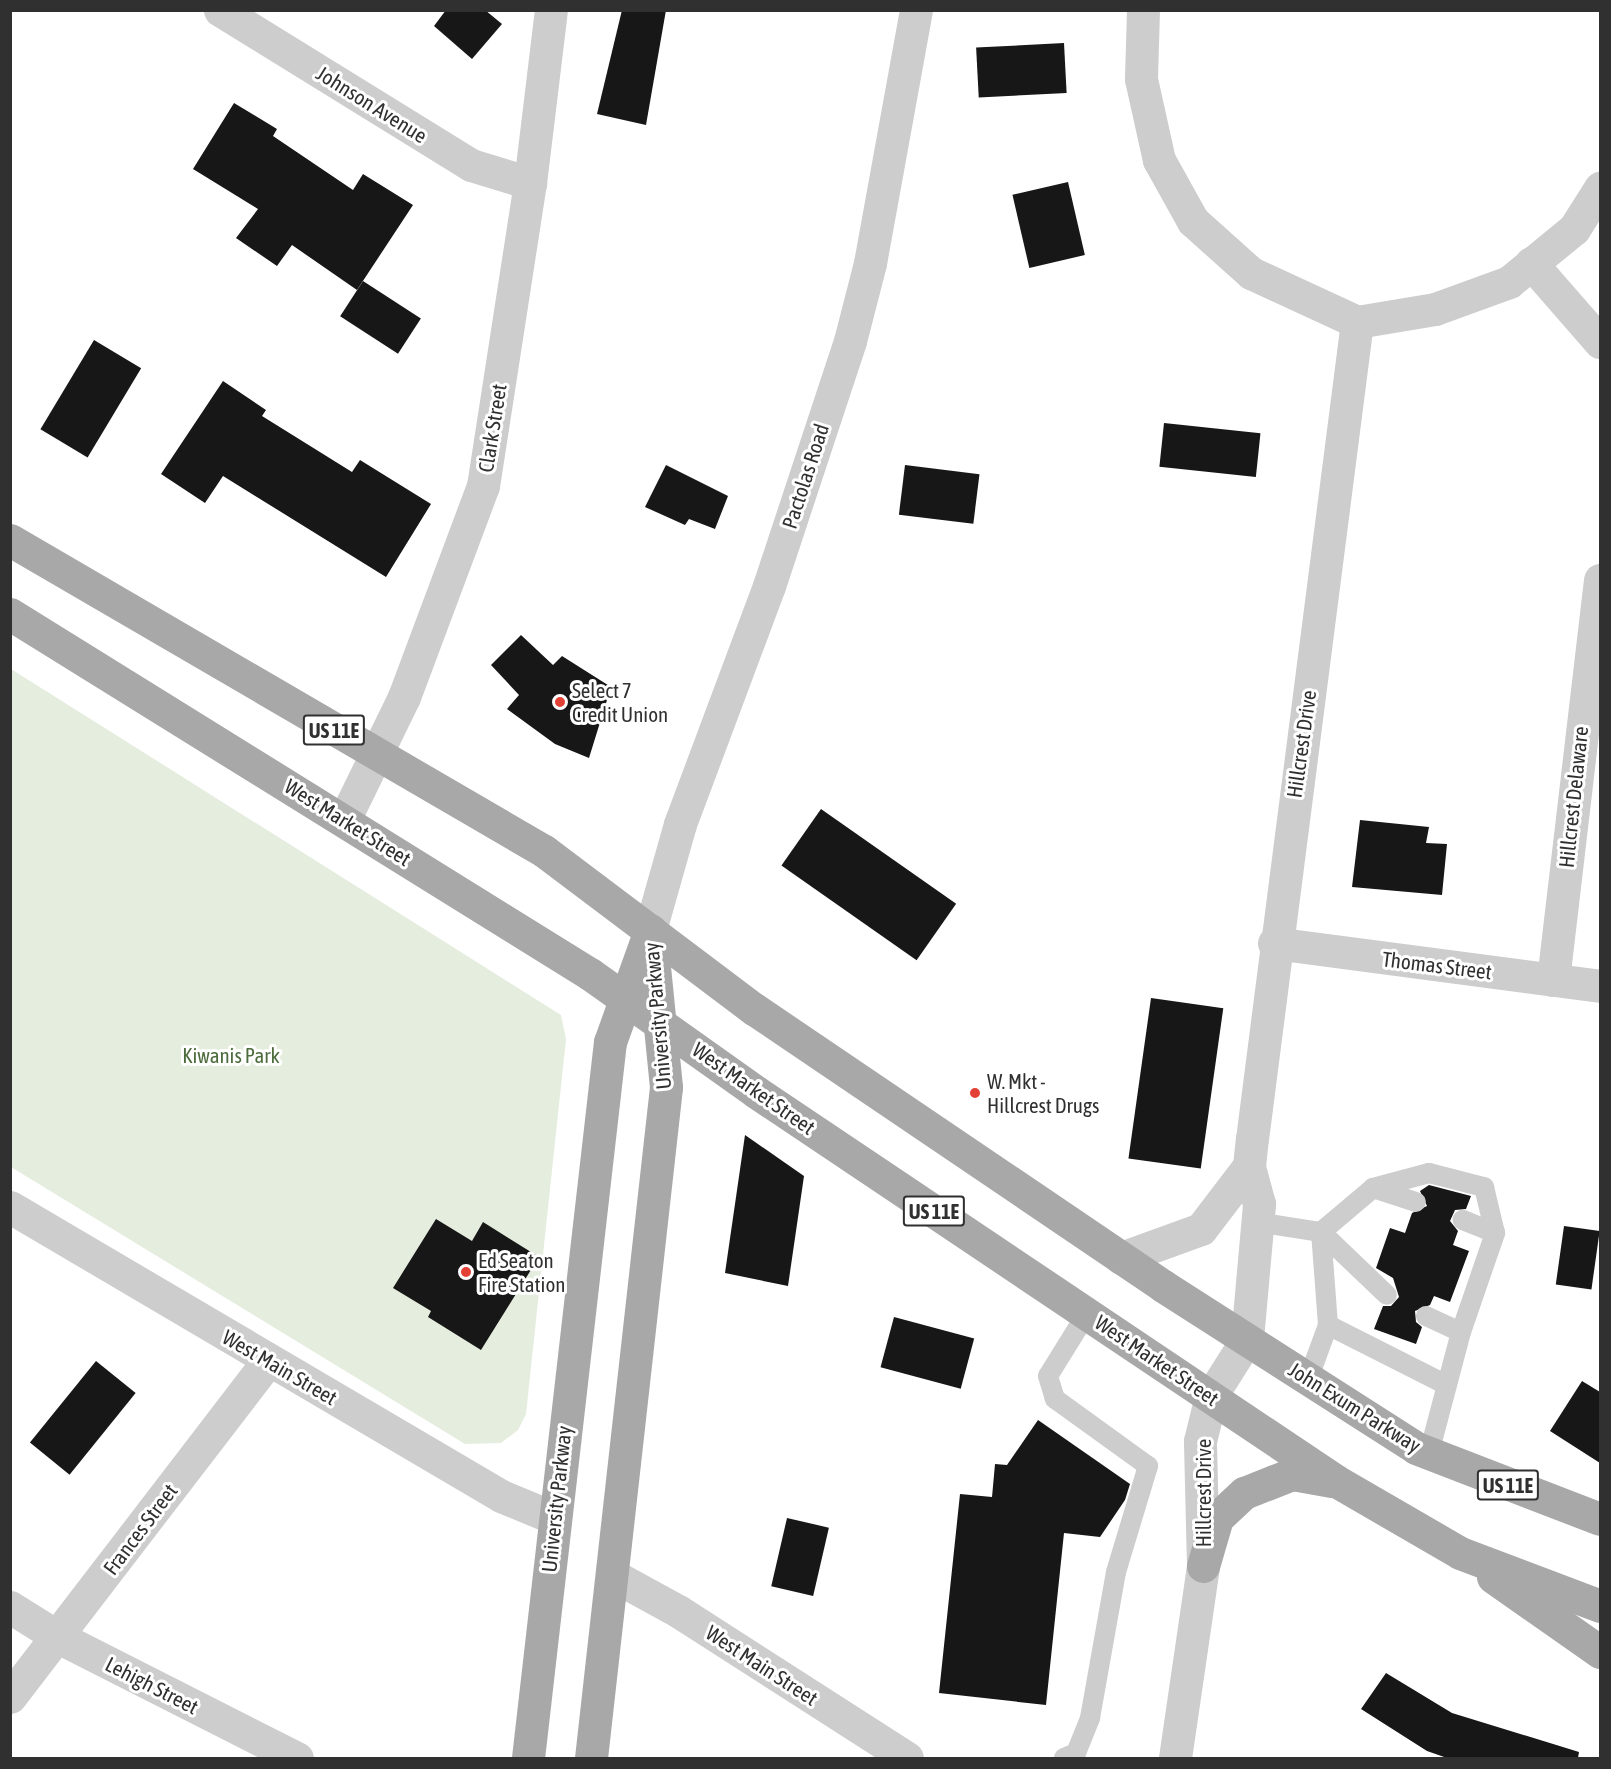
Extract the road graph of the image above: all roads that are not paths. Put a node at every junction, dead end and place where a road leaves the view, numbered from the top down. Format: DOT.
graph roads {
  1 [pos="220,10"];
  2 [pos="551,10"];
  3 [pos="916,10"];
  4 [pos="1143,10"];
  5 [pos="530,183"];
  6 [pos="1600,188"];
  7 [pos="1531,264"];
  8 [pos="1357,322"];
  9 [pos="1600,342"];
  10 [pos="10,540"];
  11 [pos="1600,580"];
  12 [pos="10,614"];
  13 [pos="379,756"];
  14 [pos="344,820"];
  15 [pos="650,930"];
  16 [pos="1274,943"];
  17 [pos="1554,980"];
  18 [pos="1600,986"];
  19 [pos="626,998"];
  20 [pos="660,1020"];
  21 [pos="1249,1166"];
  22 [pos="1373,1188"];
  23 [pos="1416,1202"];
  24 [pos="10,1207"];
  25 [pos="1462,1220"];
  26 [pos="1257,1222"];
  27 [pos="1321,1232"];
  28 [pos="1495,1233"];
  29 [pos="1122,1258"];
  30 [pos="1387,1295"];
  31 [pos="1086,1313"];
  32 [pos="1426,1316"];
  33 [pos="1328,1325"];
  34 [pos="1461,1332"];
  35 [pos="1247,1339"];
  36 [pos="268,1361"];
  37 [pos="1309,1377"];
  38 [pos="1447,1385"];
  39 [pos="1211,1396"];
  40 [pos="1429,1453"];
  41 [pos="1336,1481"];
  42 [pos="554,1518"];
  43 [pos="1600,1520"];
  44 [pos="1460,1552"];
  45 [pos="1203,1566"];
  46 [pos="614,1576"];
  47 [pos="1600,1606"];
  48 [pos="10,1607"];
  49 [pos="58,1637"];
  50 [pos="1600,1652"];
  51 [pos="10,1697"];
  52 [pos="297,1758"];
  53 [pos="528,1758"];
  54 [pos="591,1758"];
  55 [pos="907,1758"];
  56 [pos="1064,1758"];
  57 [pos="1175,1758"];
  1 -- 5 [label="street, Johnson Avenue"];
  2 -- 5 [label="street, Clark Street"];
  3 -- 15 [label="street, Pactolas Road"];
  4 -- 8 [label="street"];
  5 -- 13 [label="street, Clark Street"];
  6 -- 7 [label="street"];
  7 -- 8 [label="street"];
  7 -- 9 [label="street"];
  8 -- 16 [label="street, Hillcrest Drive"];
  10 -- 13 [label="main road, US 11E"];
  11 -- 17 [label="street, Hillcrest Delaware"];
  12 -- 14 [label="main road, West Market Street / US 11E"];
  13 -- 14 [label="street, Clark Street"];
  13 -- 15 [label="main road, US 11E"];
  14 -- 19 [label="main road, West Market Street / US 11E"];
  15 -- 19 [label="main road, University Parkway"];
  15 -- 20 [label="main road, University Parkway"];
  15 -- 29 [label="main road, US 11E"];
  16 -- 17 [label="street, Thomas Street"];
  16 -- 21 [label="street, Hillcrest Drive"];
  17 -- 18 [label="street, Thomas Street"];
  19 -- 20 [label="main road, West Market Street / US 11E"];
  19 -- 42 [label="main road, University Parkway"];
  20 -- 31 [label="main road, West Market Street / US 11E"];
  20 -- 46 [label="main road, University Parkway"];
  21 -- 26 [label="street, Hillcrest Drive"];
  21 -- 29 [label="street"];
  22 -- 23 [label="lane"];
  22 -- 27 [label="lane"];
  22 -- 28 [label="lane"];
  24 -- 36 [label="street, West Main Street"];
  25 -- 28 [label="lane"];
  26 -- 27 [label="lane"];
  26 -- 35 [label="street, Hillcrest Drive"];
  27 -- 30 [label="lane"];
  27 -- 33 [label="lane"];
  28 -- 34 [label="lane"];
  29 -- 35 [label="main road, US 11E"];
  31 -- 39 [label="main road, West Market Street / US 11E"];
  31 -- 56 [label="lane"];
  32 -- 34 [label="lane"];
  33 -- 37 [label="lane"];
  33 -- 38 [label="lane"];
  34 -- 38 [label="lane"];
  35 -- 37 [label="main road, John Exum Parkway / US 11E"];
  35 -- 39 [label="street, Hillcrest Drive"];
  36 -- 42 [label="street, West Main Street"];
  36 -- 49 [label="street, Frances Street"];
  37 -- 40 [label="main road, John Exum Parkway / US 11E"];
  38 -- 40 [label="lane"];
  39 -- 41 [label="main road, West Market Street / US 11E"];
  39 -- 45 [label="street, Hillcrest Drive"];
  40 -- 43 [label="main road, John Exum Parkway / US 11E"];
  41 -- 44 [label="main road, US 11E"];
  41 -- 45 [label="main road"];
  42 -- 53 [label="main road, University Parkway"];
  44 -- 47 [label="main road, US 11E"];
  44 -- 50 [label="main road"];
  45 -- 57 [label="street, Hillcrest Drive"];
  46 -- 54 [label="main road, University Parkway"];
  46 -- 55 [label="street, West Main Street"];
  48 -- 49 [label="street, Lehigh Street"];
  49 -- 51 [label="street, Frances Street"];
  49 -- 52 [label="street, Lehigh Street"];
}
